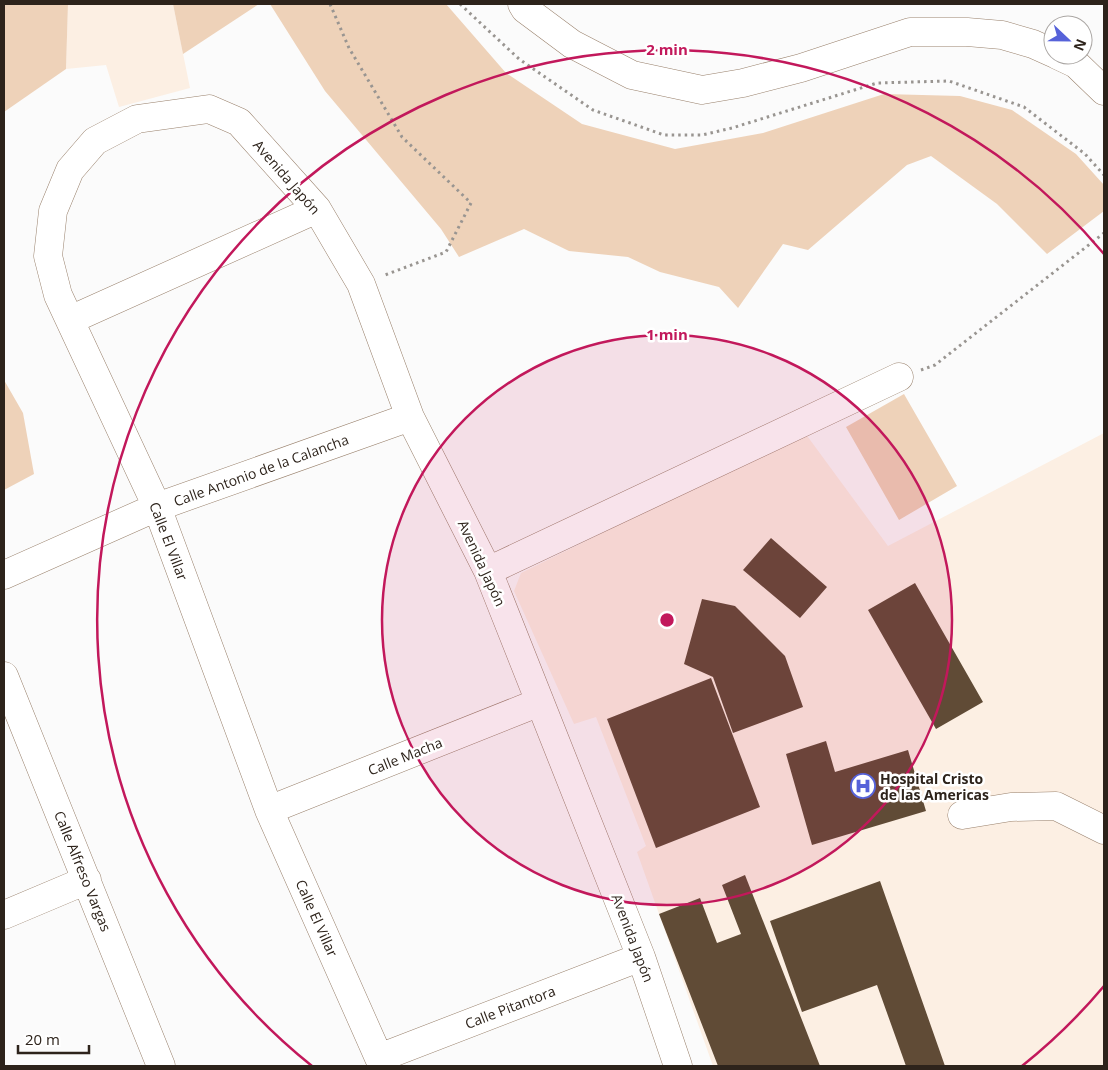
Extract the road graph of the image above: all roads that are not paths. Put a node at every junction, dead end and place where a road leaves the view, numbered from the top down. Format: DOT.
graph roads {
  1 [pos="522,4"];
  2 [pos="1043,48"];
  3 [pos="1077,65"];
  4 [pos="1104,91"];
  5 [pos="209,110"];
  6 [pos="317,209"];
  7 [pos="70,320"];
  8 [pos="900,377"];
  9 [pos="410,418"];
  10 [pos="157,507"];
  11 [pos="488,571"];
  12 [pos="4,575"];
  13 [pos="4,676"];
  14 [pos="540,702"];
  15 [pos="269,810"];
  16 [pos="962,815"];
  17 [pos="1104,830"];
  18 [pos="87,880"];
  19 [pos="4,915"];
  20 [pos="641,957"];
  21 [pos="378,1062"];
  22 [pos="161,1066"];
  23 [pos="678,1066"];
  1 -- 2 [label="street"];
  3 -- 4 [label="street"];
  5 -- 6 [label="street, Avenida Japón"];
  5 -- 7 [label="street, Calle El Villar"];
  6 -- 7 [label="street"];
  6 -- 9 [label="street, Avenida Japón"];
  7 -- 10 [label="street, Calle El Villar"];
  8 -- 11 [label="street"];
  9 -- 10 [label="street, Calle Antonio de la Calancha"];
  9 -- 11 [label="street, Avenida Japón"];
  10 -- 12 [label="street, Calle Antonio de la Calancha"];
  10 -- 15 [label="street, Calle El Villar"];
  11 -- 14 [label="street, Avenida Japón"];
  13 -- 18 [label="street, Calle Alfreso Vargas"];
  14 -- 15 [label="street, Calle Macha"];
  14 -- 20 [label="street, Avenida Japón"];
  15 -- 21 [label="street, Calle El Villar"];
  16 -- 17 [label="street"];
  18 -- 19 [label="street"];
  18 -- 22 [label="street, Calle Alfreso Vargas"];
  20 -- 21 [label="street, Calle Pitantora"];
  20 -- 23 [label="street, Avenida Japón"];
}
